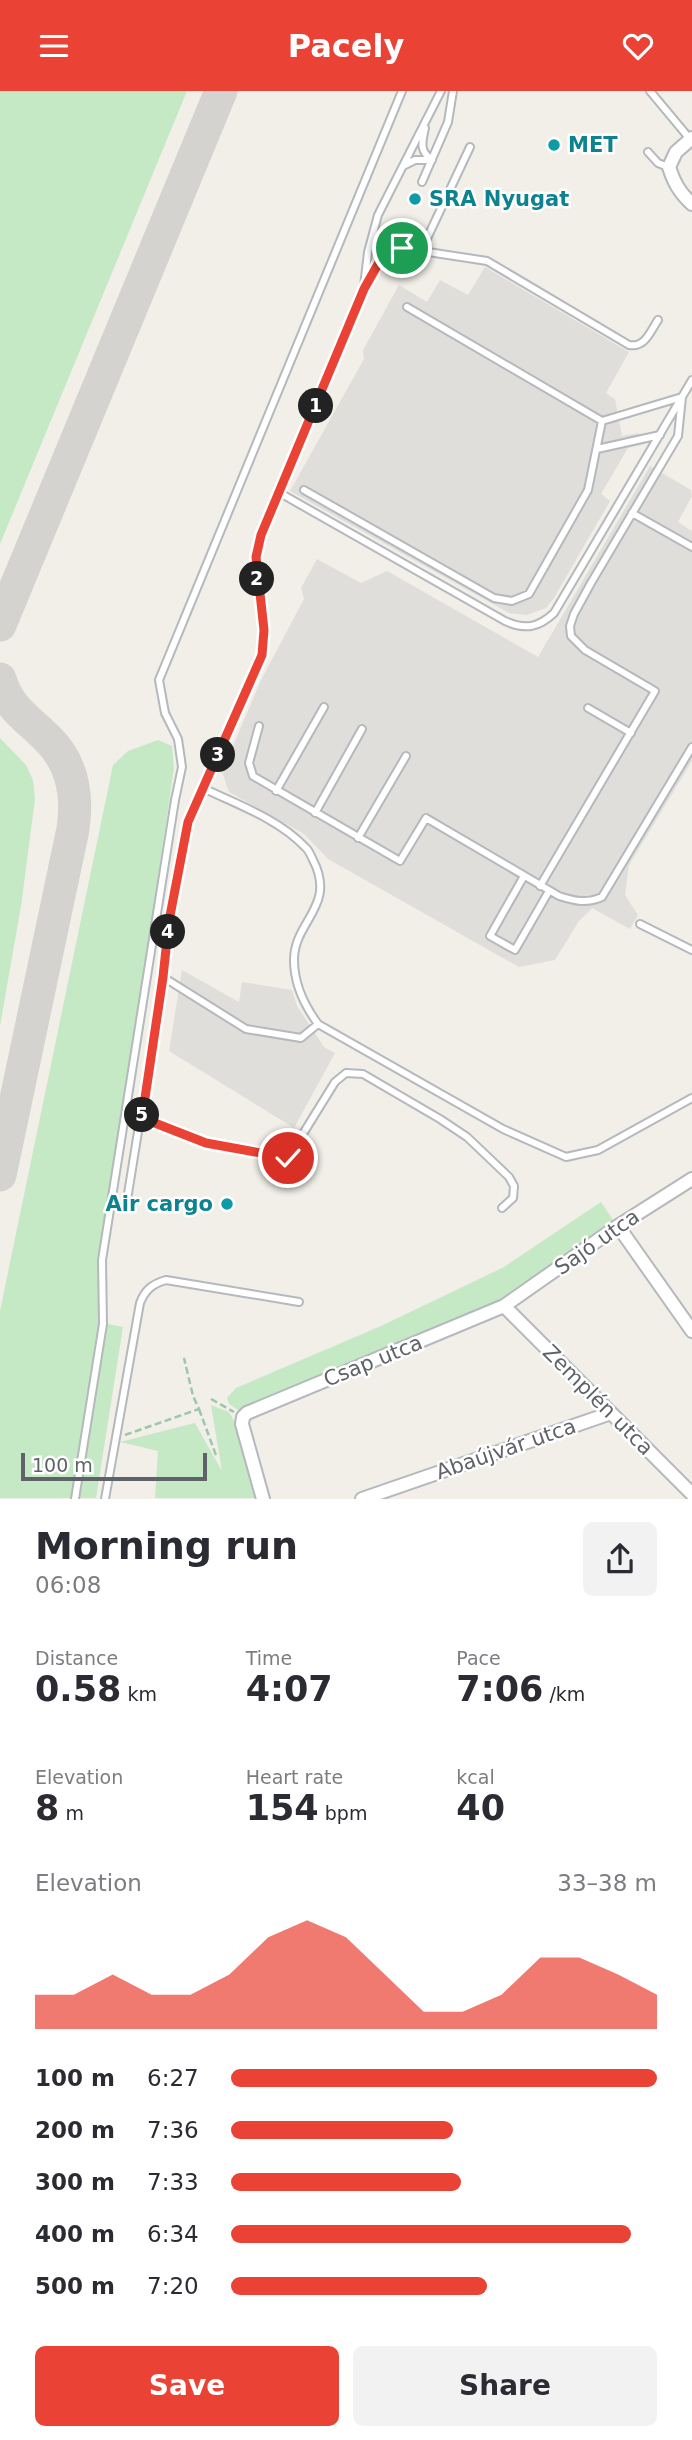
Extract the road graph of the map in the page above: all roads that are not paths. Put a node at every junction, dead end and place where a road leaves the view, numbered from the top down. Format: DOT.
graph roads {
  1 [pos="402,91"];
  2 [pos="441,91"];
  3 [pos="453,91"];
  4 [pos="650,91"];
  5 [pos="426,119"];
  6 [pos="691,139"];
  7 [pos="470,147"];
  8 [pos="648,152"];
  9 [pos="432,160"];
  10 [pos="403,166"];
  11 [pos="669,167"];
  12 [pos="422,183"];
  13 [pos="692,204"];
  14 [pos="400,225"];
  15 [pos="422,249"];
  16 [pos="382,257"];
  17 [pos="364,289"];
  18 [pos="407,307"];
  19 [pos="658,320"];
  20 [pos="692,380"];
  21 [pos="682,397"];
  22 [pos="602,421"];
  23 [pos="661,435"];
  24 [pos="597,449"];
  25 [pos="304,490"];
  26 [pos="280,493"];
  27 [pos="632,513"];
  28 [pos="692,548"];
  29 [pos="324,707"];
  30 [pos="588,708"];
  31 [pos="260,726"];
  32 [pos="362,729"];
  33 [pos="631,733"];
  34 [pos="692,747"];
  35 [pos="406,756"];
  36 [pos="203,788"];
  37 [pos="276,791"];
  38 [pos="315,813"];
  39 [pos="358,838"];
  40 [pos="524,876"];
  41 [pos="540,886"];
  42 [pos="549,891"];
  43 [pos="640,924"];
  44 [pos="692,950"];
  45 [pos="163,977"];
  46 [pos="318,1024"];
  47 [pos="692,1098"];
  48 [pos="142,1118"];
  49 [pos="692,1179"];
  50 [pos="126,1206"];
  51 [pos="502,1208"];
  52 [pos="618,1226"];
  53 [pos="299,1302"];
  54 [pos="504,1307"];
  55 [pos="692,1331"];
  56 [pos="611,1413"];
  57 [pos="692,1494"];
  58 [pos="75,1499"];
  59 [pos="105,1499"];
  60 [pos="263,1499"];
  61 [pos="362,1499"];
  1 -- 58 [label="lane"];
  2 -- 5 [label="lane"];
  3 -- 9 [label="lane"];
  4 -- 6 [label="lane"];
  5 -- 9 [label="lane"];
  5 -- 10 [label="lane"];
  6 -- 11 [label="street"];
  7 -- 15 [label="lane"];
  8 -- 11 [label="lane"];
  9 -- 10 [label="lane"];
  9 -- 12 [label="lane"];
  10 -- 17 [label="lane"];
  11 -- 13 [label="street"];
  14 -- 16 [label="lane"];
  15 -- 16 [label="lane"];
  15 -- 19 [label="lane"];
  16 -- 17 [label="lane"];
  17 -- 26 [label="lane"];
  18 -- 22 [label="lane"];
  20 -- 21 [label="lane"];
  21 -- 22 [label="lane"];
  21 -- 23 [label="lane"];
  21 -- 27 [label="lane"];
  22 -- 24 [label="lane"];
  23 -- 24 [label="lane"];
  23 -- 26 [label="lane"];
  24 -- 25 [label="lane"];
  26 -- 36 [label="lane"];
  27 -- 28 [label="lane"];
  27 -- 33 [label="lane"];
  29 -- 37 [label="lane"];
  30 -- 33 [label="lane"];
  31 -- 37 [label="lane"];
  32 -- 38 [label="lane"];
  33 -- 41 [label="lane"];
  34 -- 42 [label="lane"];
  35 -- 39 [label="lane"];
  36 -- 45 [label="lane"];
  36 -- 46 [label="lane"];
  37 -- 38 [label="lane"];
  38 -- 39 [label="lane"];
  39 -- 40 [label="lane"];
  40 -- 41 [label="lane"];
  40 -- 42 [label="lane"];
  41 -- 42 [label="lane"];
  43 -- 44 [label="lane"];
  45 -- 46 [label="lane"];
  45 -- 48 [label="lane"];
  46 -- 47 [label="lane"];
  48 -- 50 [label="lane"];
  48 -- 51 [label="lane"];
  49 -- 52 [label="street, Sajó utca"];
  52 -- 54 [label="street, Sajó utca"];
  52 -- 55 [label="street"];
  53 -- 59 [label="lane"];
  54 -- 56 [label="street, Zemplén utca"];
  54 -- 60 [label="street, Csap utca"];
  56 -- 57 [label="street, Zemplén utca"];
  56 -- 61 [label="street, Abaújvár utca"];
}
